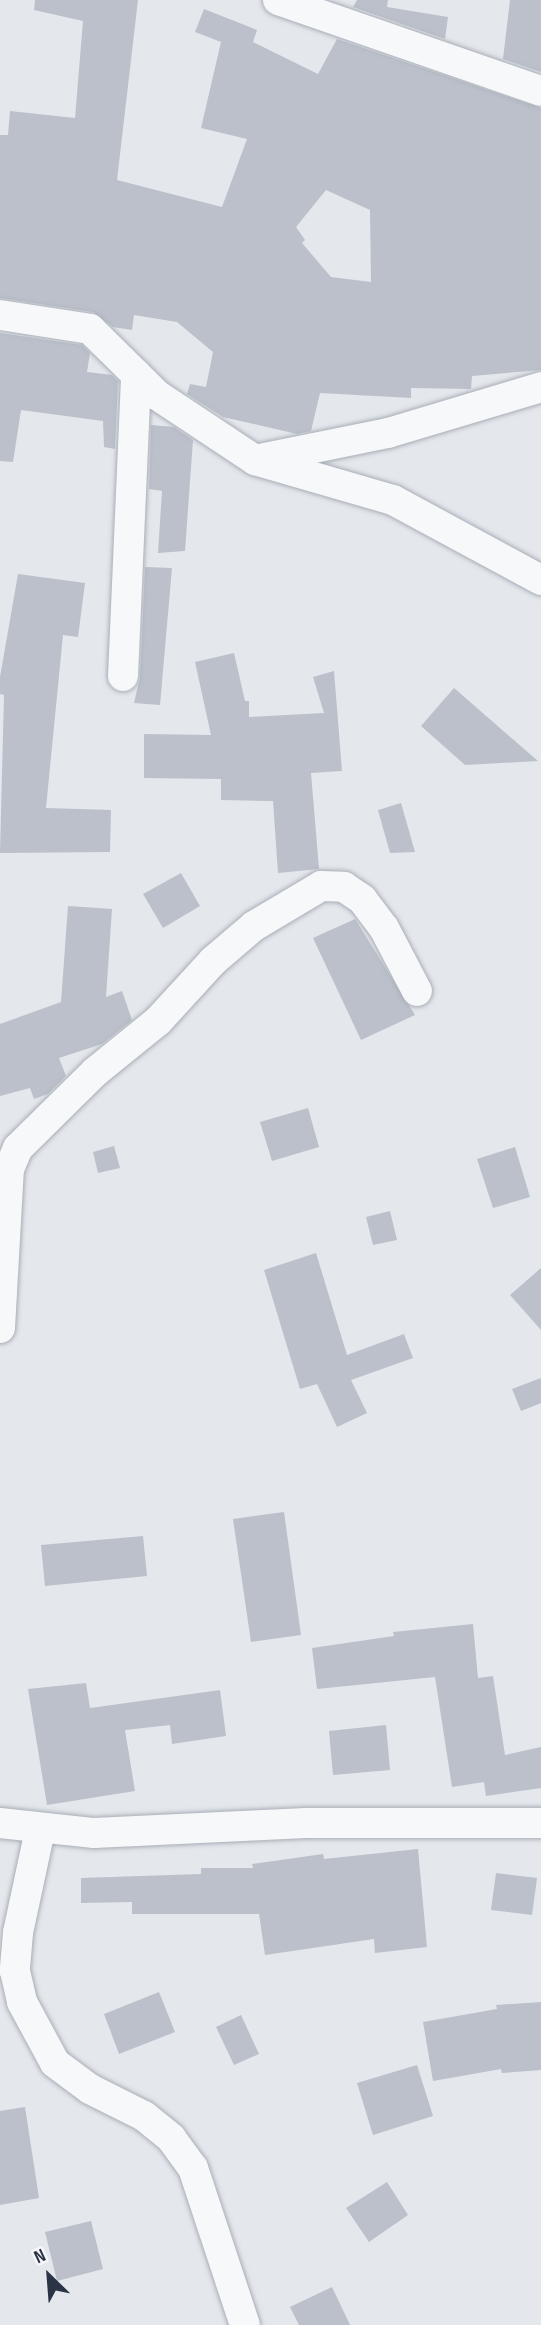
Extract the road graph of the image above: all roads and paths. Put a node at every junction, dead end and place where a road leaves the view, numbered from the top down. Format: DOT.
graph roads {
  1 [pos="278,0"];
  2 [pos="541,91"];
  3 [pos="0,315"];
  4 [pos="136,374"];
  5 [pos="541,387"];
  6 [pos="255,460"];
  7 [pos="541,580"];
  8 [pos="123,676"];
  9 [pos="417,991"];
  10 [pos="9,1149"];
  11 [pos="0,1328"];
  12 [pos="0,1823"];
  13 [pos="541,1823"];
  14 [pos="40,1830"];
  15 [pos="8,1971"];
  16 [pos="244,2325"];
  1 -- 2 [label="street"];
  3 -- 4 [label="street"];
  4 -- 6 [label="street"];
  4 -- 8 [label="street"];
  5 -- 6 [label="street"];
  6 -- 7 [label="street"];
  9 -- 10 [label="street"];
  10 -- 11 [label="street"];
  12 -- 14 [label="street"];
  13 -- 14 [label="street"];
  14 -- 15 [label="street"];
  15 -- 16 [label="street"];
}
